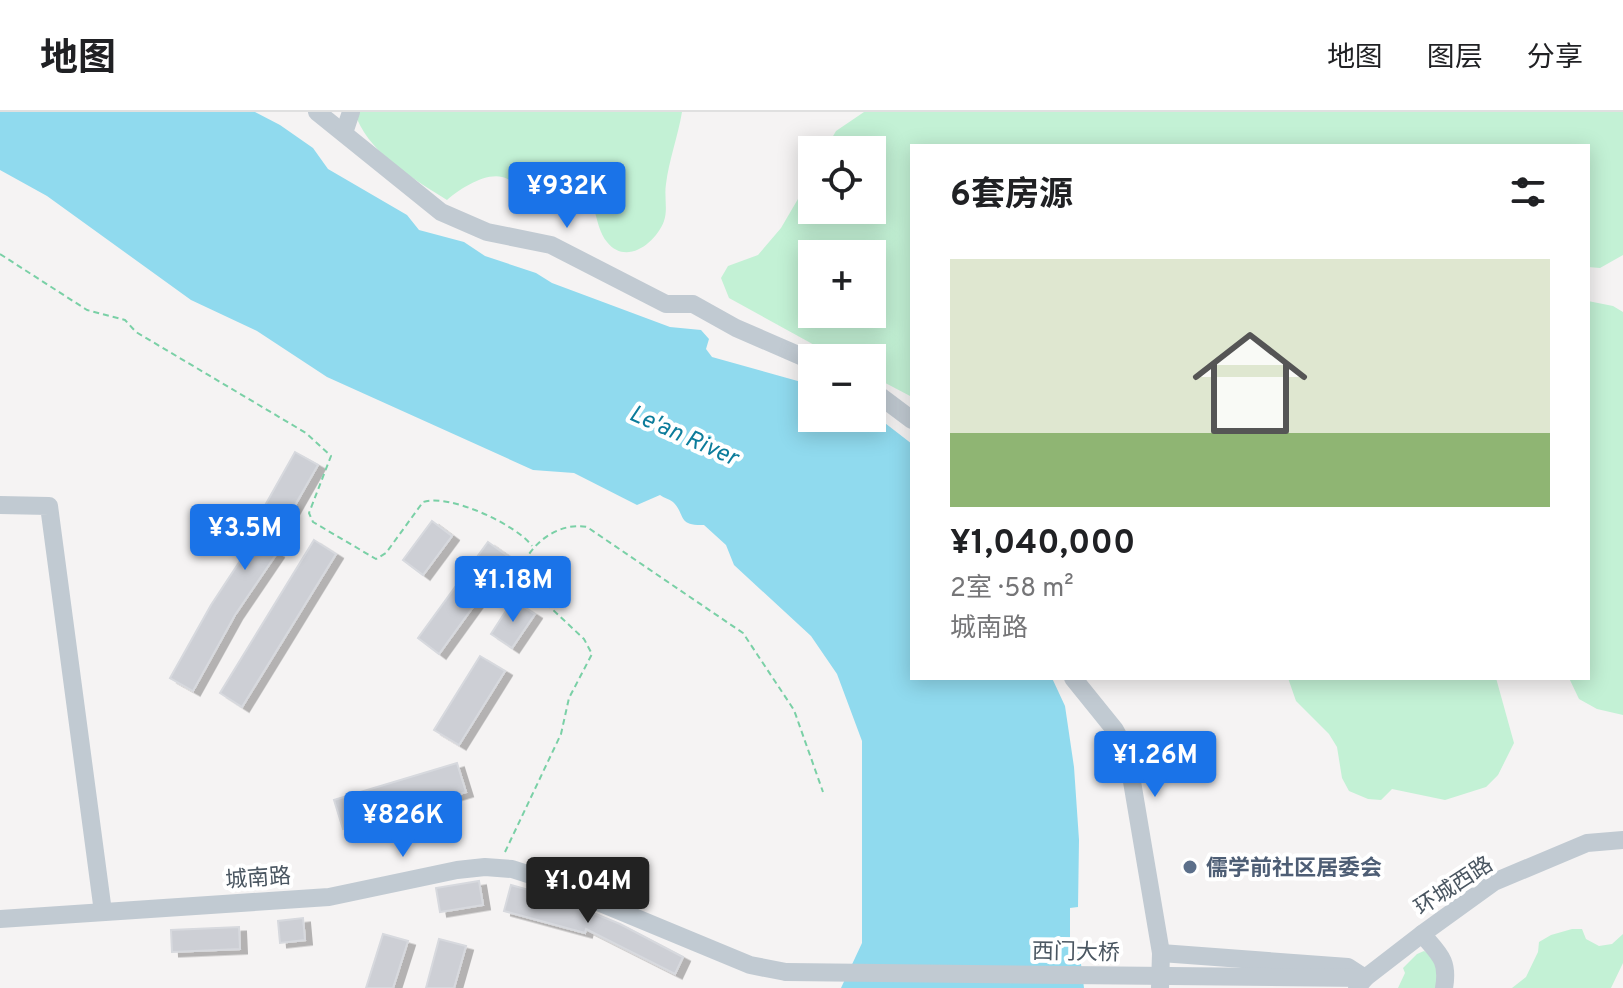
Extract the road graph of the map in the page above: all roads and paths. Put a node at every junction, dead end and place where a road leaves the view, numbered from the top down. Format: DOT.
graph roads {
  1 [pos="317,112"];
  2 [pos="351,112"];
  3 [pos="344,133"];
  4 [pos="0,254"];
  5 [pos="798,355"];
  6 [pos="886,400"];
  7 [pos="910,418"];
  8 [pos="0,505"];
  9 [pos="533,547"];
  10 [pos="1075,680"];
  11 [pos="823,792"];
  12 [pos="1623,840"];
  13 [pos="497,868"];
  14 [pos="103,912"];
  15 [pos="0,919"];
  16 [pos="1422,934"];
  17 [pos="1161,953"];
  18 [pos="786,972"];
  19 [pos="1362,985"];
  20 [pos="1160,988"];
  21 [pos="1444,988"];
  1 -- 3 [label="street"];
  2 -- 3 [label="street"];
  3 -- 5 [label="street"];
  4 -- 9 [label="path"];
  6 -- 7 [label="street"];
  8 -- 14 [label="street"];
  9 -- 11 [label="path"];
  9 -- 13 [label="path"];
  10 -- 17 [label="street"];
  12 -- 16 [label="street, 环城西路"];
  13 -- 14 [label="street, 城南路"];
  13 -- 18 [label="street, 城南路"];
  14 -- 15 [label="street, 城南路"];
  16 -- 19 [label="street, 环城西路"];
  16 -- 21 [label="street"];
  17 -- 19 [label="street"];
  17 -- 20 [label="street"];
  18 -- 19 [label="street, 西门大桥, bridge"];
}
